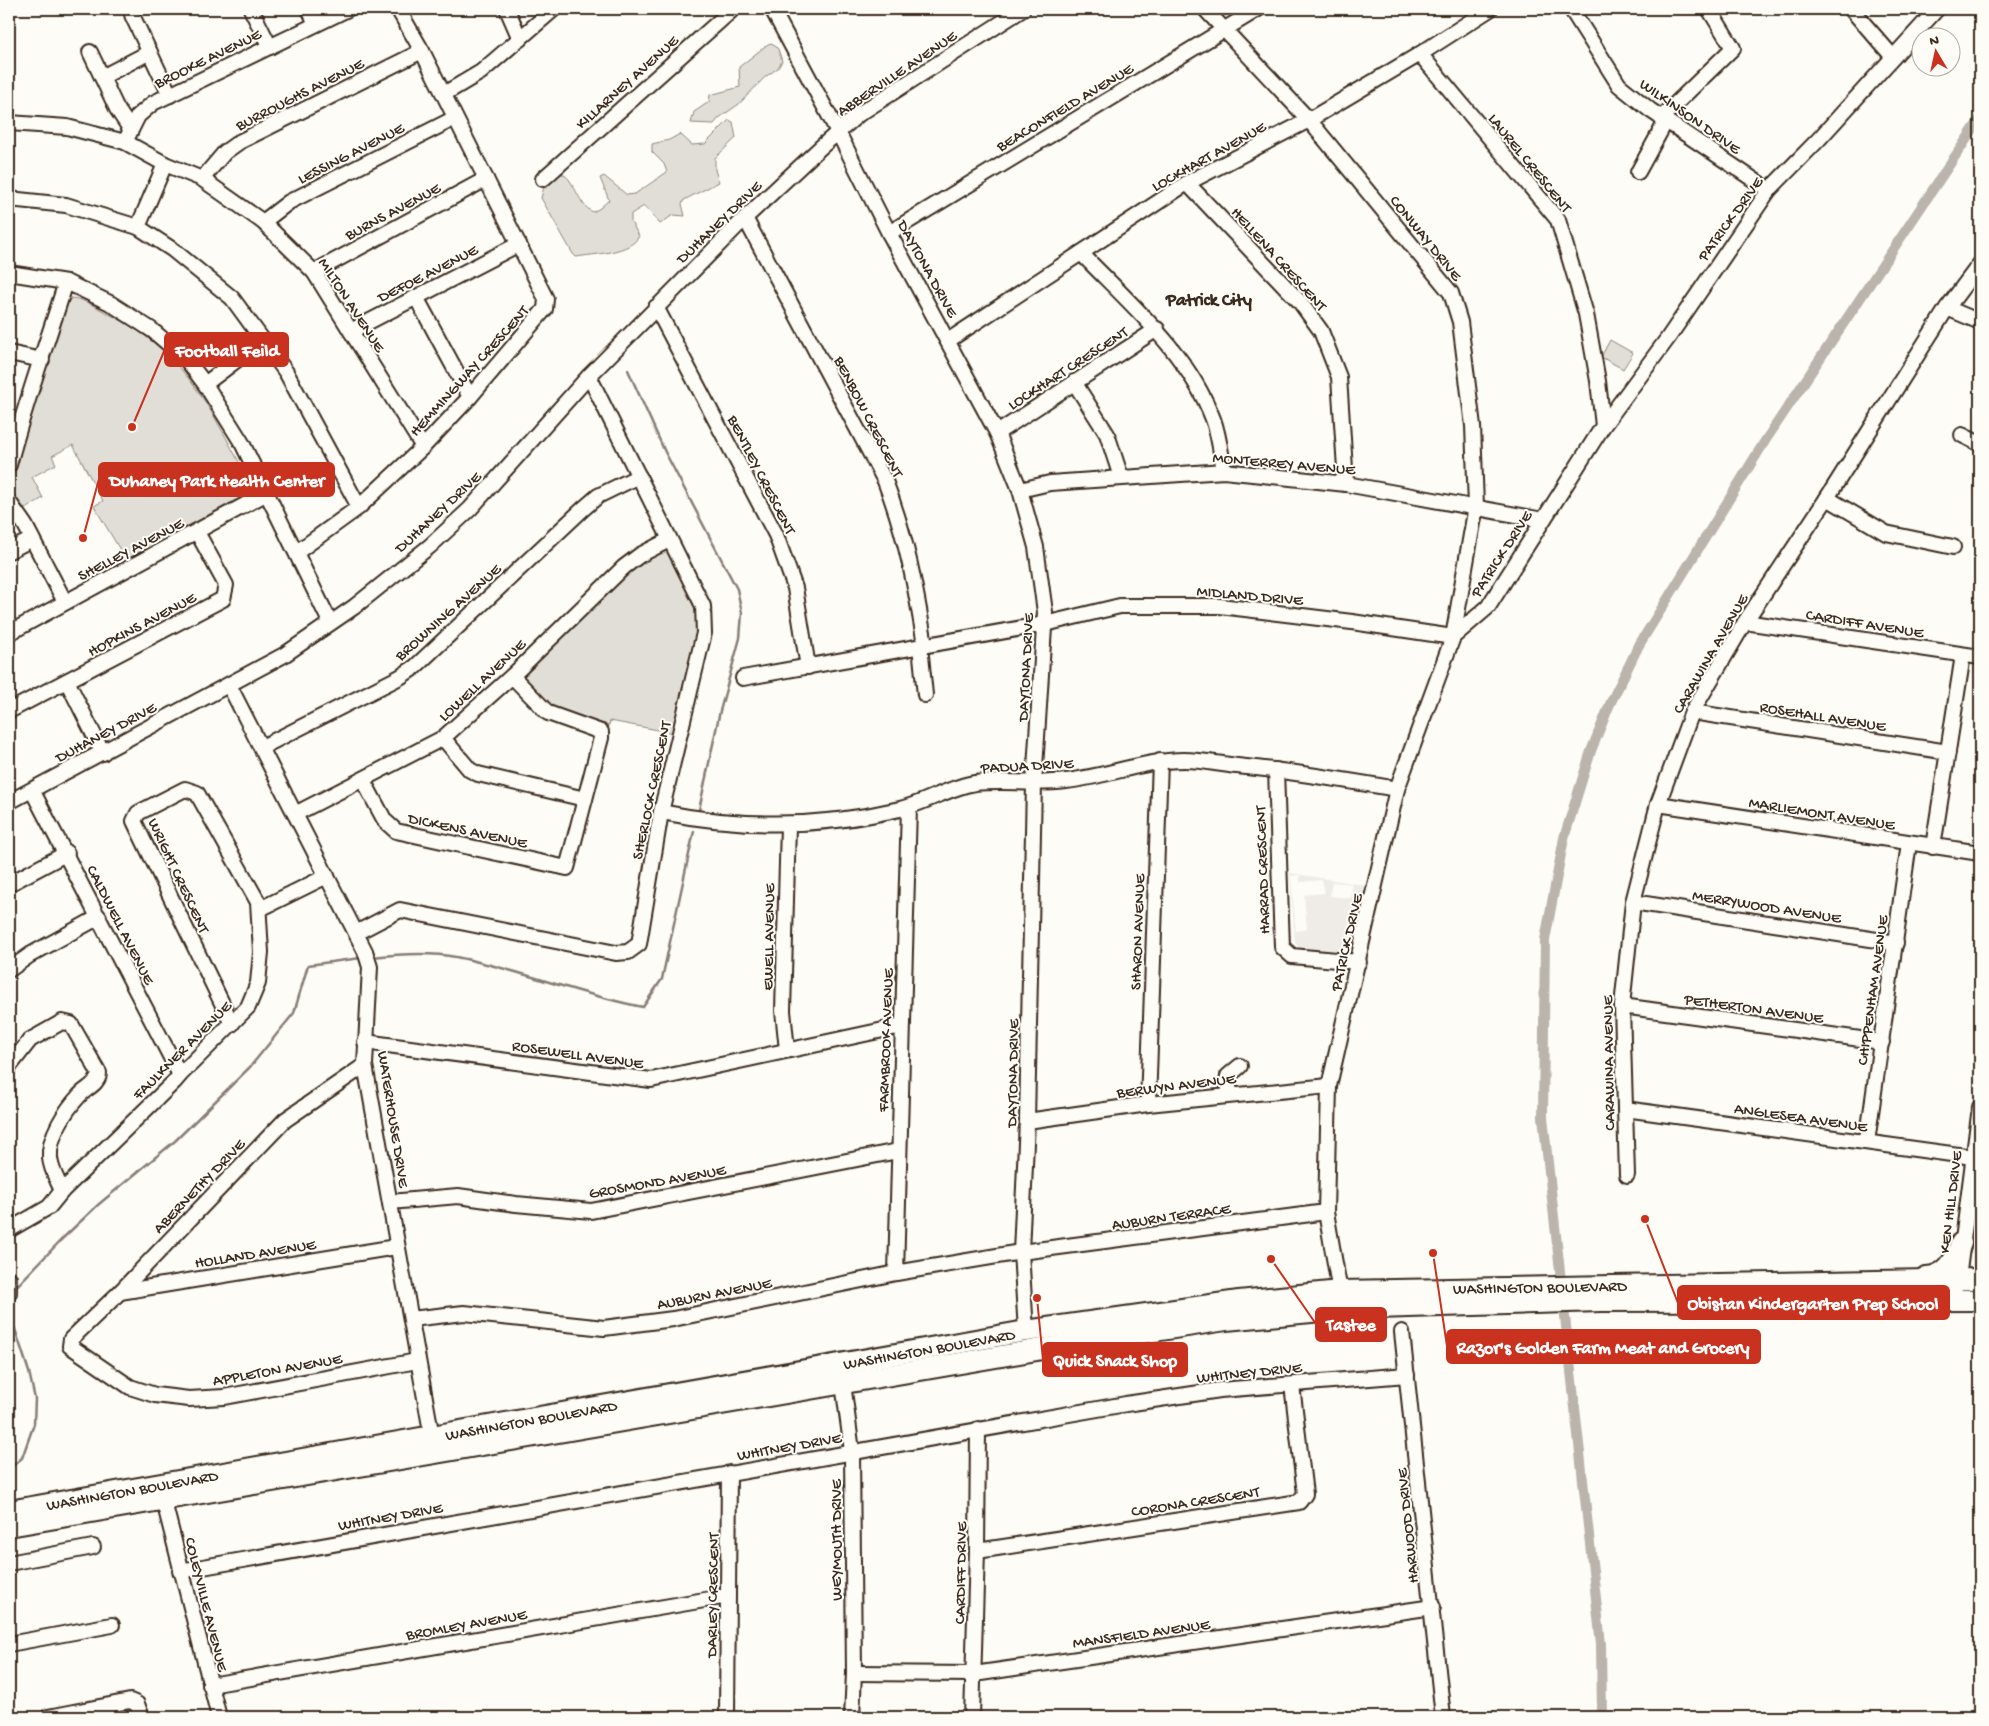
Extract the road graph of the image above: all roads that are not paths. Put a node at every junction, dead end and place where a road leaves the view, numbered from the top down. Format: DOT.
graph roads {
  1 [pos="251,9"];
  2 [pos="308,9"];
  3 [pos="348,9"];
  4 [pos="398,9"];
  5 [pos="507,9"];
  6 [pos="554,9"];
  7 [pos="733,9"];
  8 [pos="772,9"];
  9 [pos="1024,9"];
  10 [pos="1205,9"];
  11 [pos="1258,9"];
  12 [pos="1490,9"];
  13 [pos="1571,9"];
  14 [pos="1709,9"];
  15 [pos="1851,9"];
  16 [pos="1937,9"];
  17 [pos="132,15"];
  18 [pos="316,24"];
  19 [pos="1225,29"];
  20 [pos="520,39"];
  21 [pos="270,47"];
  22 [pos="422,51"];
  23 [pos="90,52"];
  24 [pos="150,52"];
  25 [pos="1420,54"];
  26 [pos="1893,58"];
  27 [pos="102,77"];
  28 [pos="444,94"];
  29 [pos="170,95"];
  30 [pos="455,118"];
  31 [pos="1664,119"];
  32 [pos="1309,120"];
  33 [pos="9,123"];
  34 [pos="838,132"];
  35 [pos="128,136"];
  36 [pos="165,164"];
  37 [pos="1638,172"];
  38 [pos="486,179"];
  39 [pos="543,179"];
  40 [pos="202,180"];
  41 [pos="1187,183"];
  42 [pos="1769,190"];
  43 [pos="9,199"];
  44 [pos="745,218"];
  45 [pos="263,222"];
  46 [pos="138,227"];
  47 [pos="889,233"];
  48 [pos="519,244"];
  49 [pos="1080,253"];
  50 [pos="1980,265"];
  51 [pos="314,272"];
  52 [pos="9,273"];
  53 [pos="66,282"];
  54 [pos="416,297"];
  55 [pos="656,307"];
  56 [pos="1947,308"];
  57 [pos="1980,322"];
  58 [pos="1157,329"];
  59 [pos="351,331"];
  60 [pos="263,340"];
  61 [pos="949,340"];
  62 [pos="9,353"];
  63 [pos="42,360"];
  64 [pos="588,376"];
  65 [pos="1074,382"];
  66 [pos="205,384"];
  67 [pos="470,397"];
  68 [pos="14,423"];
  69 [pos="1603,426"];
  70 [pos="997,434"];
  71 [pos="1962,435"];
  72 [pos="1980,444"];
  73 [pos="423,448"];
  74 [pos="9,465"];
  75 [pos="1224,471"];
  76 [pos="639,476"];
  77 [pos="1120,476"];
  78 [pos="1346,484"];
  79 [pos="1020,490"];
  80 [pos="267,493"];
  81 [pos="1827,498"];
  82 [pos="9,502"];
  83 [pos="1476,506"];
  84 [pos="359,507"];
  85 [pos="1543,520"];
  86 [pos="197,532"];
  87 [pos="32,539"];
  88 [pos="669,540"];
  89 [pos="1953,547"];
  90 [pos="9,551"];
  91 [pos="297,552"];
  92 [pos="65,602"];
  93 [pos="330,622"];
  94 [pos="1745,622"];
  95 [pos="1045,624"];
  96 [pos="9,633"];
  97 [pos="1453,637"];
  98 [pos="923,646"];
  99 [pos="1963,655"];
  100 [pos="1980,657"];
  101 [pos="808,667"];
  102 [pos="512,676"];
  103 [pos="743,678"];
  104 [pos="67,681"];
  105 [pos="229,685"];
  106 [pos="926,694"];
  107 [pos="9,711"];
  108 [pos="1692,712"];
  109 [pos="442,738"];
  110 [pos="262,747"];
  111 [pos="1948,752"];
  112 [pos="103,753"];
  113 [pos="1160,761"];
  114 [pos="1276,770"];
  115 [pos="363,780"];
  116 [pos="1034,784"];
  117 [pos="1398,789"];
  118 [pos="32,790"];
  119 [pos="584,799"];
  120 [pos="9,802"];
  121 [pos="1658,804"];
  122 [pos="909,807"];
  123 [pos="661,812"];
  124 [pos="295,814"];
  125 [pos="788,825"];
  126 [pos="1909,843"];
  127 [pos="1933,847"];
  128 [pos="66,853"];
  129 [pos="1980,853"];
  130 [pos="327,876"];
  131 [pos="9,884"];
  132 [pos="1633,902"];
  133 [pos="260,909"];
  134 [pos="99,917"];
  135 [pos="356,933"];
  136 [pos="1896,943"];
  137 [pos="1358,962"];
  138 [pos="9,970"];
  139 [pos="1622,1006"];
  140 [pos="232,1024"];
  141 [pos="902,1026"];
  142 [pos="366,1042"];
  143 [pos="1882,1042"];
  144 [pos="787,1050"];
  145 [pos="365,1064"];
  146 [pos="1240,1066"];
  147 [pos="9,1067"];
  148 [pos="180,1075"];
  149 [pos="1329,1086"];
  150 [pos="1232,1095"];
  151 [pos="1148,1104"];
  152 [pos="1980,1107"];
  153 [pos="1625,1109"];
  154 [pos="1028,1121"];
  155 [pos="1867,1142"];
  156 [pos="898,1151"];
  157 [pos="1972,1157"];
  158 [pos="1627,1175"];
  159 [pos="62,1191"];
  160 [pos="390,1202"];
  161 [pos="1974,1203"];
  162 [pos="1326,1212"];
  163 [pos="9,1230"];
  164 [pos="1962,1243"];
  165 [pos="396,1247"];
  166 [pos="1022,1252"];
  167 [pos="1980,1272"];
  168 [pos="896,1274"];
  169 [pos="9,1278"];
  170 [pos="1980,1279"];
  171 [pos="1901,1280"];
  172 [pos="1958,1280"];
  173 [pos="120,1292"];
  174 [pos="9,1293"];
  175 [pos="1600,1293"];
  176 [pos="1342,1300"];
  177 [pos="1980,1300"];
  178 [pos="1950,1301"];
  179 [pos="411,1319"];
  180 [pos="1026,1331"];
  181 [pos="1402,1332"];
  182 [pos="69,1343"];
  183 [pos="417,1361"];
  184 [pos="840,1363"];
  185 [pos="1407,1375"];
  186 [pos="843,1383"];
  187 [pos="1292,1385"];
  188 [pos="978,1429"];
  189 [pos="432,1437"];
  190 [pos="852,1451"];
  191 [pos="729,1473"];
  192 [pos="163,1498"];
  193 [pos="9,1511"];
  194 [pos="9,1526"];
  195 [pos="93,1547"];
  196 [pos="977,1551"];
  197 [pos="9,1563"];
  198 [pos="180,1570"];
  199 [pos="728,1596"];
  200 [pos="1433,1606"];
  201 [pos="112,1625"];
  202 [pos="9,1644"];
  203 [pos="854,1673"];
  204 [pos="974,1674"];
  205 [pos="210,1685"];
  206 [pos="48,1717"];
  207 [pos="142,1717"];
  208 [pos="219,1717"];
  209 [pos="725,1717"];
  210 [pos="852,1717"];
  211 [pos="972,1717"];
  212 [pos="1443,1717"];
  1 -- 21 [label="street"];
  2 -- 18 [label="street"];
  3 -- 18 [label="street, BROOKE AVENUE"];
  4 -- 22 [label="street, HEMMINGWAY CRESCENT"];
  5 -- 20 [label="street"];
  6 -- 20 [label="street"];
  7 -- 39 [label="street, KILLARNEY AVENUE"];
  8 -- 34 [label="street, DAYTONA DRIVE"];
  9 -- 34 [label="street, ABBERVILLE AVENUE"];
  10 -- 19 [label="street, CONWAY DRIVE"];
  11 -- 19 [label="street, BEACONFIELD AVENUE"];
  12 -- 25 [label="street, LOCKHART AVENUE"];
  13 -- 31 [label="street, WILKINSON DRIVE"];
  14 -- 31 [label="street"];
  15 -- 26 [label="street"];
  16 -- 26 [label="street, PATRICK DRIVE"];
  17 -- 24 [label="street"];
  18 -- 21 [label="street, BROOKE AVENUE"];
  19 -- 32 [label="street, CONWAY DRIVE"];
  19 -- 47 [label="street, BEACONFIELD AVENUE"];
  20 -- 28 [label="street"];
  21 -- 29 [label="street, BROOKE AVENUE"];
  22 -- 28 [label="street, HEMMINGWAY CRESCENT"];
  22 -- 40 [label="street, BURROUGHS AVENUE"];
  23 -- 27 [label="street"];
  24 -- 27 [label="street"];
  24 -- 29 [label="street"];
  25 -- 32 [label="street, LOCKHART AVENUE"];
  25 -- 69 [label="street, LAUREL CRESCENT"];
  26 -- 42 [label="street, PATRICK DRIVE"];
  27 -- 35 [label="street"];
  28 -- 30 [label="street, HEMMINGWAY CRESCENT"];
  29 -- 35 [label="street, BROOKE AVENUE"];
  30 -- 38 [label="street, HEMMINGWAY CRESCENT"];
  30 -- 45 [label="street, LESSING AVENUE"];
  31 -- 37 [label="street"];
  31 -- 42 [label="street, WILKINSON DRIVE"];
  32 -- 41 [label="street, LOCKHART AVENUE"];
  32 -- 83 [label="street, CONWAY DRIVE"];
  33 -- 35 [label="street, MILTON AVENUE"];
  34 -- 44 [label="street, DUHANEY DRIVE"];
  34 -- 47 [label="street, DAYTONA DRIVE"];
  35 -- 36 [label="street, MILTON AVENUE"];
  36 -- 40 [label="street, MILTON AVENUE"];
  36 -- 46 [label="street"];
  38 -- 48 [label="street, HEMMINGWAY CRESCENT"];
  38 -- 51 [label="street, BURNS AVENUE"];
  40 -- 45 [label="street, MILTON AVENUE"];
  41 -- 49 [label="street, LOCKHART AVENUE"];
  41 -- 78 [label="street, HELLENA CRESCENT"];
  42 -- 69 [label="street, PATRICK DRIVE"];
  43 -- 46 [label="street"];
  44 -- 55 [label="street, DUHANEY DRIVE"];
  44 -- 98 [label="street, BENBOW CRESCENT"];
  45 -- 51 [label="street, MILTON AVENUE"];
  46 -- 60 [label="street"];
  47 -- 61 [label="street, DAYTONA DRIVE"];
  48 -- 54 [label="street, DEFOE AVENUE"];
  48 -- 67 [label="street, HEMMINGWAY CRESCENT"];
  49 -- 58 [label="street"];
  49 -- 61 [label="street, LOCKHART AVENUE"];
  50 -- 56 [label="street, CARAWINA AVENUE"];
  51 -- 59 [label="street, MILTON AVENUE"];
  52 -- 53 [label="street"];
  53 -- 63 [label="street"];
  53 -- 66 [label="street"];
  54 -- 59 [label="street, DEFOE AVENUE"];
  54 -- 67 [label="street"];
  55 -- 64 [label="street, DUHANEY DRIVE"];
  55 -- 101 [label="street, BENTLEY CRESCENT"];
  56 -- 57 [label="street"];
  56 -- 81 [label="street, CARAWINA AVENUE"];
  58 -- 65 [label="street, LOCKHART CRESCENT"];
  58 -- 75 [label="street"];
  59 -- 73 [label="street, MILTON AVENUE"];
  60 -- 66 [label="street"];
  60 -- 84 [label="street"];
  61 -- 70 [label="street, DAYTONA DRIVE"];
  62 -- 63 [label="street"];
  63 -- 68 [label="street"];
  64 -- 76 [label="street, SHERLOCK CRESCENT"];
  64 -- 93 [label="street, DUHANEY DRIVE"];
  65 -- 70 [label="street, LOCKHART CRESCENT"];
  65 -- 77 [label="street"];
  66 -- 80 [label="street"];
  67 -- 73 [label="street, HEMMINGWAY CRESCENT"];
  68 -- 74 [label="street"];
  69 -- 85 [label="street, PATRICK DRIVE"];
  70 -- 79 [label="street, DAYTONA DRIVE"];
  71 -- 72 [label="street"];
  73 -- 84 [label="street, HEMMINGWAY CRESCENT"];
  75 -- 77 [label="street, MONTERREY AVENUE"];
  75 -- 78 [label="street, MONTERREY AVENUE"];
  76 -- 88 [label="street, SHERLOCK CRESCENT"];
  76 -- 110 [label="street, BROWNING AVENUE"];
  77 -- 79 [label="street, MONTERREY AVENUE"];
  78 -- 83 [label="street, MONTERREY AVENUE"];
  79 -- 95 [label="street, DAYTONA DRIVE"];
  80 -- 86 [label="street, SHELLEY AVENUE"];
  80 -- 91 [label="street"];
  81 -- 89 [label="street"];
  81 -- 94 [label="street, CARAWINA AVENUE"];
  82 -- 87 [label="street"];
  83 -- 85 [label="street, MONTERREY AVENUE"];
  83 -- 97 [label="street, CONWAY DRIVE"];
  84 -- 91 [label="street, HEMMINGWAY CRESCENT"];
  85 -- 97 [label="street, PATRICK DRIVE"];
  86 -- 92 [label="street, SHELLEY AVENUE"];
  86 -- 104 [label="street, HOPKINS AVENUE"];
  87 -- 90 [label="street"];
  87 -- 92 [label="street"];
  88 -- 102 [label="street, LOWELL AVENUE"];
  88 -- 123 [label="street, SHERLOCK CRESCENT"];
  91 -- 93 [label="street"];
  92 -- 96 [label="street, SHELLEY AVENUE"];
  93 -- 105 [label="street, DUHANEY DRIVE"];
  94 -- 99 [label="street, CARDIFF AVENUE"];
  94 -- 108 [label="street, CARAWINA AVENUE"];
  95 -- 97 [label="street, MIDLAND DRIVE"];
  95 -- 98 [label="street, MIDLAND DRIVE"];
  95 -- 116 [label="street, DAYTONA DRIVE"];
  97 -- 117 [label="street, PATRICK DRIVE"];
  98 -- 101 [label="street, MIDLAND DRIVE"];
  98 -- 106 [label="street, BENBOW CRESCENT"];
  99 -- 100 [label="street, CARDIFF AVENUE"];
  99 -- 111 [label="street"];
  101 -- 103 [label="street, MIDLAND DRIVE"];
  102 -- 109 [label="street, LOWELL AVENUE"];
  102 -- 119 [label="street"];
  104 -- 107 [label="street, HOPKINS AVENUE"];
  104 -- 112 [label="street"];
  105 -- 110 [label="street, WATERHOUSE DRIVE"];
  105 -- 112 [label="street, DUHANEY DRIVE"];
  108 -- 111 [label="street, ROSEHALL AVENUE"];
  108 -- 121 [label="street, CARAWINA AVENUE"];
  109 -- 115 [label="street, LOWELL AVENUE"];
  109 -- 119 [label="street"];
  110 -- 124 [label="street, WATERHOUSE DRIVE"];
  111 -- 127 [label="street"];
  112 -- 118 [label="street, DUHANEY DRIVE"];
  113 -- 114 [label="street, PADUA DRIVE"];
  113 -- 116 [label="street, PADUA DRIVE"];
  113 -- 151 [label="street, SHARON AVENUE"];
  114 -- 117 [label="street, PADUA DRIVE"];
  114 -- 137 [label="street, HARRAD CRESCENT"];
  115 -- 119 [label="street, DICKENS AVENUE"];
  115 -- 124 [label="street, LOWELL AVENUE"];
  116 -- 122 [label="street, PADUA DRIVE"];
  116 -- 154 [label="street, DAYTONA DRIVE"];
  117 -- 137 [label="street, PATRICK DRIVE"];
  118 -- 120 [label="street, DUHANEY DRIVE"];
  118 -- 128 [label="street, CALDWELL AVENUE"];
  121 -- 126 [label="street, MARLIEMONT AVENUE"];
  121 -- 132 [label="street, CARAWINA AVENUE"];
  122 -- 125 [label="street, PADUA DRIVE"];
  122 -- 141 [label="street, FARMBROOK AVENUE"];
  123 -- 125 [label="street, PADUA DRIVE"];
  123 -- 135 [label="street, SHERLOCK CRESCENT"];
  124 -- 130 [label="street, WATERHOUSE DRIVE"];
  125 -- 144 [label="street, EWELL AVENUE"];
  126 -- 127 [label="street, MARLIEMONT AVENUE"];
  126 -- 136 [label="street, CHIPPENHAM AVENUE"];
  127 -- 129 [label="street, MARLIEMONT AVENUE"];
  128 -- 131 [label="street"];
  128 -- 134 [label="street, CALDWELL AVENUE"];
  130 -- 133 [label="street"];
  130 -- 135 [label="street, WATERHOUSE DRIVE"];
  132 -- 136 [label="street, MERRYWOOD AVENUE"];
  132 -- 139 [label="street, CARAWINA AVENUE"];
  133 -- 140 [label="street, FAULKNER AVENUE"];
  133 -- 140 [label="street, WRIGHT CRESCENT"];
  134 -- 138 [label="street"];
  134 -- 148 [label="street, CALDWELL AVENUE"];
  135 -- 142 [label="street, WATERHOUSE DRIVE"];
  136 -- 143 [label="street, CHIPPENHAM AVENUE"];
  137 -- 149 [label="street, PATRICK DRIVE"];
  139 -- 143 [label="street, PETHERTON AVENUE"];
  139 -- 153 [label="street, CARAWINA AVENUE"];
  140 -- 148 [label="street, FAULKNER AVENUE"];
  141 -- 144 [label="street, ROSEWELL AVENUE"];
  141 -- 156 [label="street, FARMBROOK AVENUE"];
  142 -- 144 [label="street, ROSEWELL AVENUE"];
  142 -- 145 [label="street, WATERHOUSE DRIVE"];
  143 -- 155 [label="street, CHIPPENHAM AVENUE"];
  145 -- 160 [label="street, WATERHOUSE DRIVE"];
  145 -- 173 [label="street, ABERNETHY DRIVE"];
  146 -- 150 [label="street"];
  147 -- 159 [label="street"];
  148 -- 159 [label="street, FAULKNER AVENUE"];
  149 -- 150 [label="street, BERWYN AVENUE"];
  149 -- 162 [label="street, PATRICK DRIVE"];
  150 -- 151 [label="street, BERWYN AVENUE"];
  151 -- 154 [label="street, BERWYN AVENUE"];
  152 -- 157 [label="street, KEN HILL DRIVE"];
  153 -- 155 [label="street, ANGLESEA AVENUE"];
  153 -- 158 [label="street, CARAWINA AVENUE"];
  154 -- 166 [label="street, DAYTONA DRIVE"];
  155 -- 157 [label="street, ANGLESEA AVENUE"];
  156 -- 160 [label="street, GROSMOND AVENUE"];
  156 -- 168 [label="street, FARMBROOK AVENUE"];
  157 -- 161 [label="street, KEN HILL DRIVE"];
  159 -- 163 [label="street, FAULKNER AVENUE"];
  160 -- 165 [label="street, WATERHOUSE DRIVE"];
  161 -- 164 [label="street, KEN HILL DRIVE"];
  162 -- 166 [label="street, AUBURN TERRACE"];
  162 -- 176 [label="street, PATRICK DRIVE"];
  164 -- 167 [label="highway"];
  164 -- 171 [label="highway"];
  164 -- 172 [label="street, KEN HILL DRIVE"];
  165 -- 173 [label="street, HOLLAND AVENUE"];
  165 -- 179 [label="street, WATERHOUSE DRIVE"];
  166 -- 168 [label="street, AUBURN AVENUE"];
  166 -- 180 [label="street, DAYTONA DRIVE"];
  168 -- 179 [label="street, AUBURN AVENUE"];
  169 -- 174 [label="street"];
  170 -- 172 [label="highway, WASHINGTON BOULEVARD"];
  171 -- 172 [label="highway, WASHINGTON BOULEVARD"];
  171 -- 175 [label="highway, WASHINGTON BOULEVARD"];
  172 -- 178 [label="street, KEN HILL DRIVE"];
  173 -- 182 [label="street, ABERNETHY DRIVE"];
  175 -- 176 [label="highway, WASHINGTON BOULEVARD"];
  175 -- 178 [label="highway, WASHINGTON BOULEVARD"];
  176 -- 180 [label="highway, WASHINGTON BOULEVARD"];
  176 -- 186 [label="highway, WASHINGTON BOULEVARD"];
  177 -- 178 [label="highway, WASHINGTON BOULEVARD"];
  179 -- 183 [label="street, WATERHOUSE DRIVE"];
  180 -- 184 [label="highway, WASHINGTON BOULEVARD"];
  181 -- 185 [label="street, HARWOOD DRIVE"];
  182 -- 183 [label="street, APPLETON AVENUE"];
  183 -- 189 [label="street, WATERHOUSE DRIVE"];
  184 -- 186 [label="street, WEYMOUTH DRIVE"];
  184 -- 189 [label="highway, WASHINGTON BOULEVARD"];
  185 -- 187 [label="street, WHITNEY DRIVE"];
  185 -- 200 [label="street, HARWOOD DRIVE"];
  186 -- 190 [label="street, WEYMOUTH DRIVE"];
  186 -- 192 [label="highway, WASHINGTON BOULEVARD"];
  187 -- 188 [label="street, WHITNEY DRIVE"];
  187 -- 196 [label="street, CORONA CRESCENT"];
  188 -- 190 [label="street, WHITNEY DRIVE"];
  188 -- 196 [label="street, CARDIFF DRIVE"];
  189 -- 193 [label="highway, WASHINGTON BOULEVARD"];
  190 -- 191 [label="street, WHITNEY DRIVE"];
  190 -- 203 [label="street, WEYMOUTH DRIVE"];
  191 -- 198 [label="street, WHITNEY DRIVE"];
  191 -- 199 [label="street, DARLEY CRESCENT"];
  192 -- 194 [label="highway, WASHINGTON BOULEVARD"];
  192 -- 198 [label="street, COLEYVILLE AVENUE"];
  195 -- 197 [label="street"];
  196 -- 204 [label="street, CARDIFF DRIVE"];
  198 -- 205 [label="street, COLEYVILLE AVENUE"];
  199 -- 205 [label="street, BROMLEY AVENUE"];
  199 -- 209 [label="street, DARLEY CRESCENT"];
  200 -- 204 [label="street, MANSFIELD AVENUE"];
  200 -- 212 [label="street, HARWOOD DRIVE"];
  201 -- 202 [label="street"];
  203 -- 204 [label="street, MANSFIELD AVENUE"];
  203 -- 210 [label="street, WEYMOUTH DRIVE"];
  204 -- 211 [label="street, CARDIFF DRIVE"];
  205 -- 208 [label="street, COLEYVILLE AVENUE"];
  206 -- 207 [label="street"];
}
